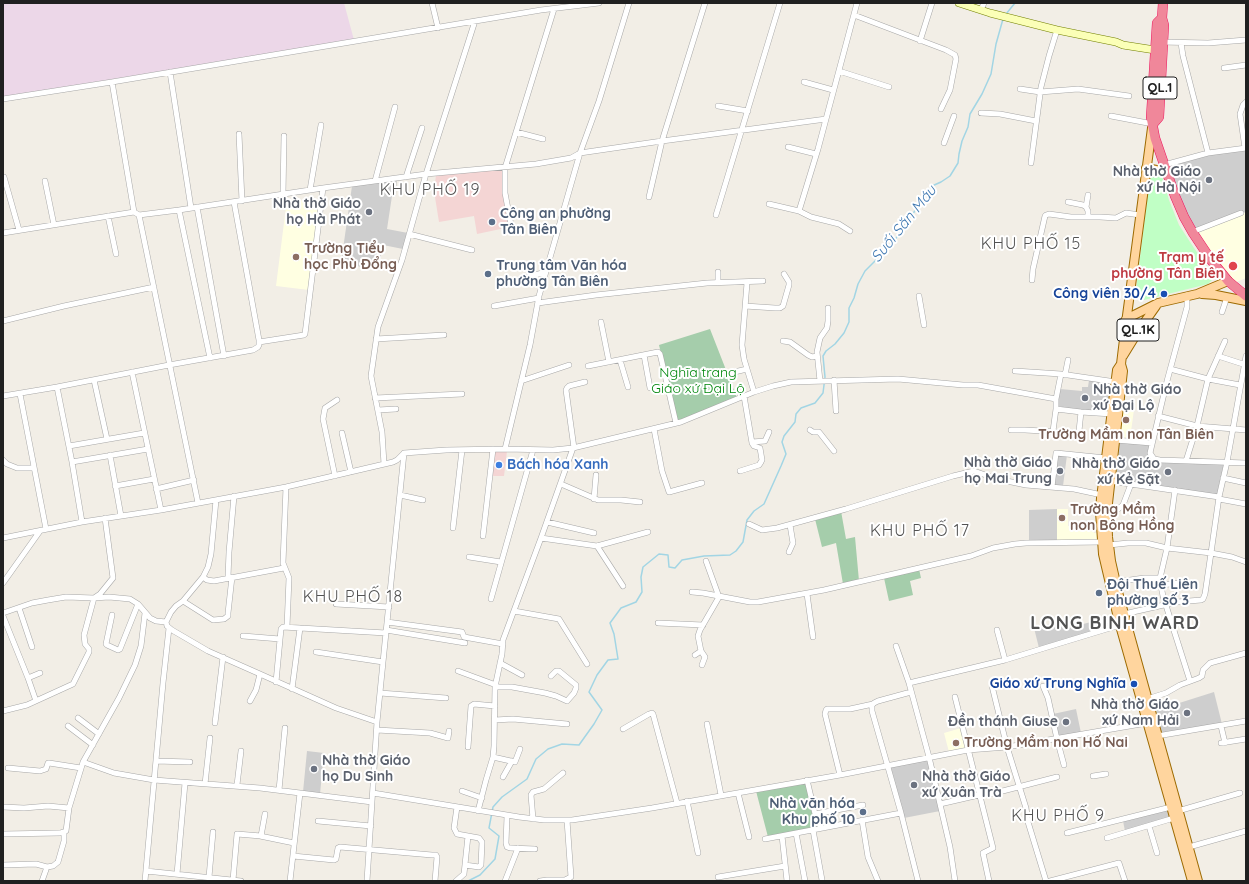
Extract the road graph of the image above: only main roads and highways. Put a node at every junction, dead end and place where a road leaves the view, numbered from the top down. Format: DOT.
graph roads {
  1 [pos="959,3"];
  2 [pos="1163,3"];
  3 [pos="1159,46"];
  4 [pos="1153,124"];
  5 [pos="1146,168"];
  6 [pos="1165,168"];
  7 [pos="1228,281"];
  8 [pos="1197,294"];
  9 [pos="1245,296"];
  10 [pos="1158,303"];
  11 [pos="1126,319"];
  12 [pos="1122,361"];
  13 [pos="1105,544"];
  14 [pos="1122,620"];
  15 [pos="1175,812"];
  16 [pos="1192,881"];
  17 [pos="1198,881"];
  1 -- 3 [label="main road"];
  2 -- 3 [label="highway, QL.1"];
  3 -- 4 [label="highway, QL.1"];
  4 -- 5 [label="main road, QL.1K"];
  4 -- 6 [label="highway, QL.1"];
  5 -- 6 [label="main road"];
  5 -- 11 [label="main road, QL.1K"];
  6 -- 7 [label="highway, QL.1"];
  7 -- 8 [label="main road, QL.1K"];
  7 -- 9 [label="highway, QL.1"];
  8 -- 9 [label="main road, QL.1K"];
  8 -- 10 [label="main road, QL.1K"];
  10 -- 11 [label="main road, QL.1K"];
  10 -- 12 [label="main road, QL.1K"];
  11 -- 12 [label="main road, QL.1K"];
  12 -- 13 [label="main road, QL.1K"];
  12 -- 13 [label="main road, QL.1K"];
  13 -- 14 [label="main road, QL.1K"];
  13 -- 14 [label="main road, QL.1K"];
  14 -- 15 [label="main road, QL.1K"];
  14 -- 15 [label="main road, QL.1K"];
  15 -- 16 [label="main road, QL.1K"];
  15 -- 17 [label="main road, QL.1K"];
}
